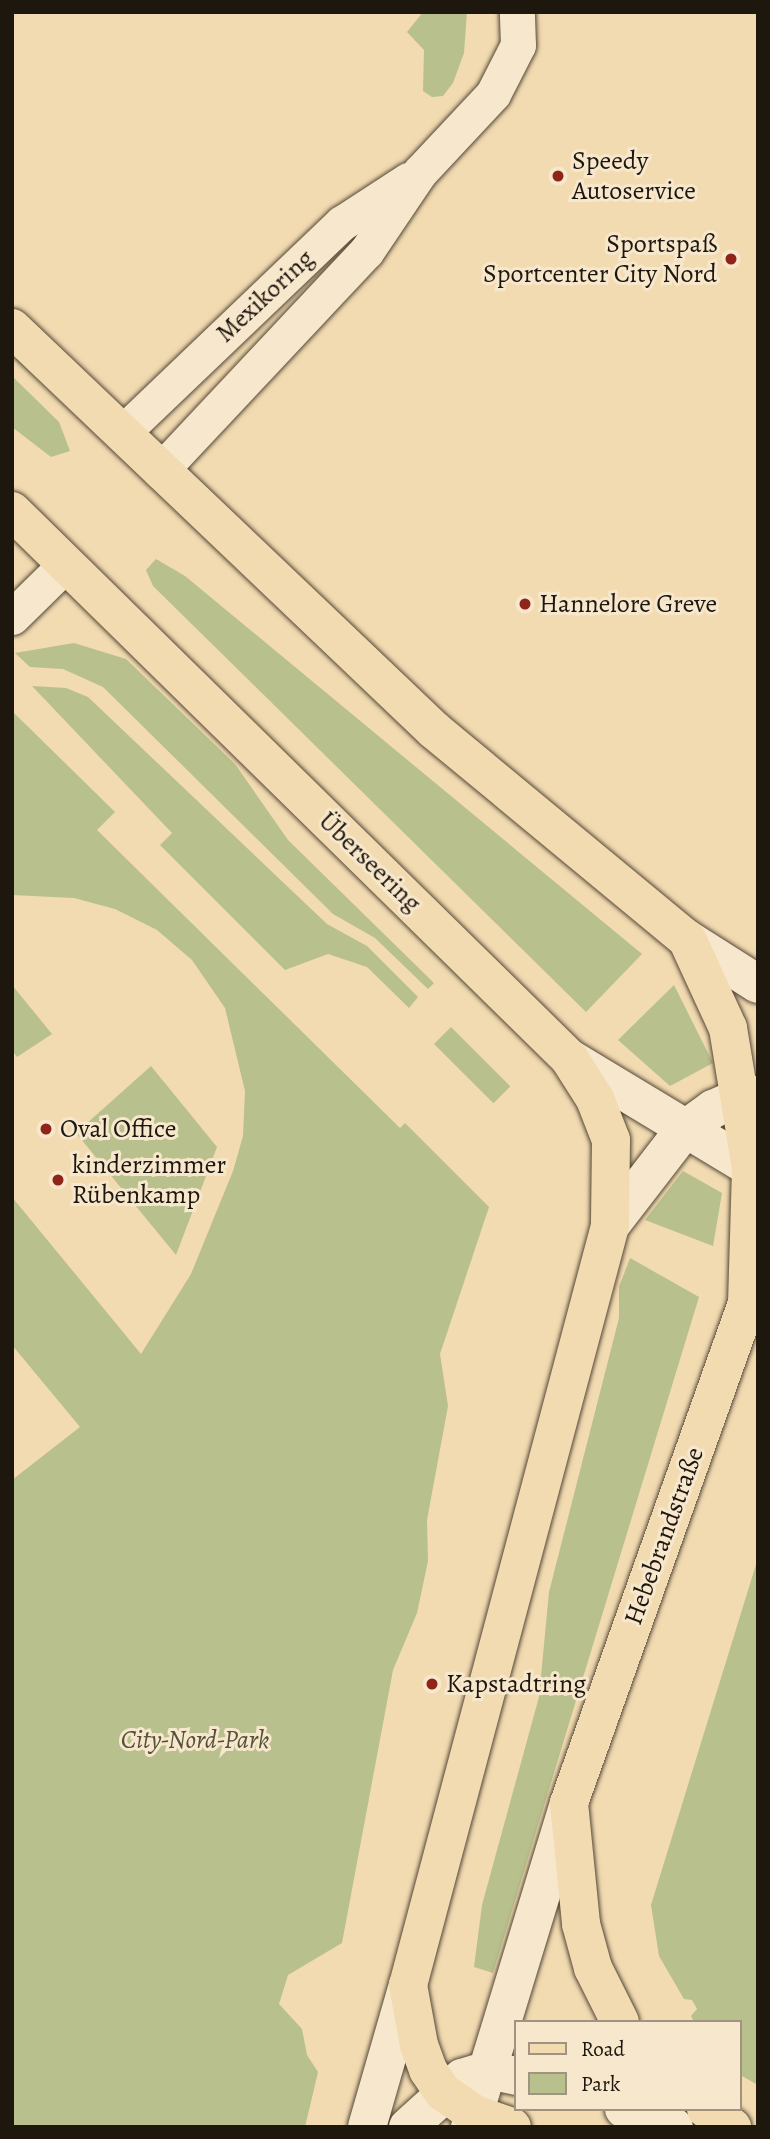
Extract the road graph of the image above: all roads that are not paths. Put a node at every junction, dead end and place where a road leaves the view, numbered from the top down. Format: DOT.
graph roads {
  1 [pos="517,12"];
  2 [pos="420,172"];
  3 [pos="12,328"];
  4 [pos="121,433"];
  5 [pos="160,471"];
  6 [pos="17,526"];
  7 [pos="66,564"];
  8 [pos="12,617"];
  9 [pos="687,939"];
  10 [pos="758,984"];
  11 [pos="569,1058"];
  12 [pos="750,1095"];
  13 [pos="684,1130"];
  14 [pos="755,1170"];
  15 [pos="610,1226"];
  16 [pos="753,1300"];
  17 [pos="569,1803"];
  18 [pos="408,1985"];
  19 [pos="515,2020"];
  20 [pos="619,2020"];
  21 [pos="514,2025"];
  22 [pos="502,2073"];
  23 [pos="443,2092"];
  24 [pos="630,2111"];
  25 [pos="709,2111"];
  26 [pos="472,2120"];
  27 [pos="367,2127"];
  28 [pos="408,2127"];
  29 [pos="512,2127"];
  30 [pos="674,2127"];
  31 [pos="732,2127"];
  1 -- 2 [label="street, Mexikoring"];
  2 -- 4 [label="street, Mexikoring"];
  2 -- 5 [label="street, Mexikoring"];
  3 -- 4 [label="main road"];
  4 -- 5 [label="main road"];
  5 -- 9 [label="main road"];
  6 -- 7 [label="main road, Überseering"];
  7 -- 8 [label="street"];
  7 -- 11 [label="main road, Überseering"];
  9 -- 10 [label="main road"];
  9 -- 12 [label="main road, Hebebrandstraße"];
  11 -- 13 [label="main road, Überseering"];
  11 -- 15 [label="main road"];
  12 -- 13 [label="main road"];
  12 -- 14 [label="main road, Hebebrandstraße"];
  13 -- 14 [label="main road, Überseering"];
  13 -- 15 [label="main road"];
  14 -- 16 [label="main road, Hebebrandstraße"];
  15 -- 18 [label="main road"];
  16 -- 17 [label="main road, Hebebrandstraße"];
  17 -- 19 [label="main road, Hebebrandstraße"];
  17 -- 20 [label="main road"];
  18 -- 23 [label="main road"];
  18 -- 27 [label="main road"];
  21 -- 22 [label="main road, Hebebrandstraße"];
  22 -- 23 [label="main road"];
  22 -- 26 [label="main road, Hebebrandstraße"];
  23 -- 26 [label="main road"];
  23 -- 28 [label="main road"];
  24 -- 30 [label="main road"];
  25 -- 31 [label="main road"];
  26 -- 29 [label="main road"];
}
